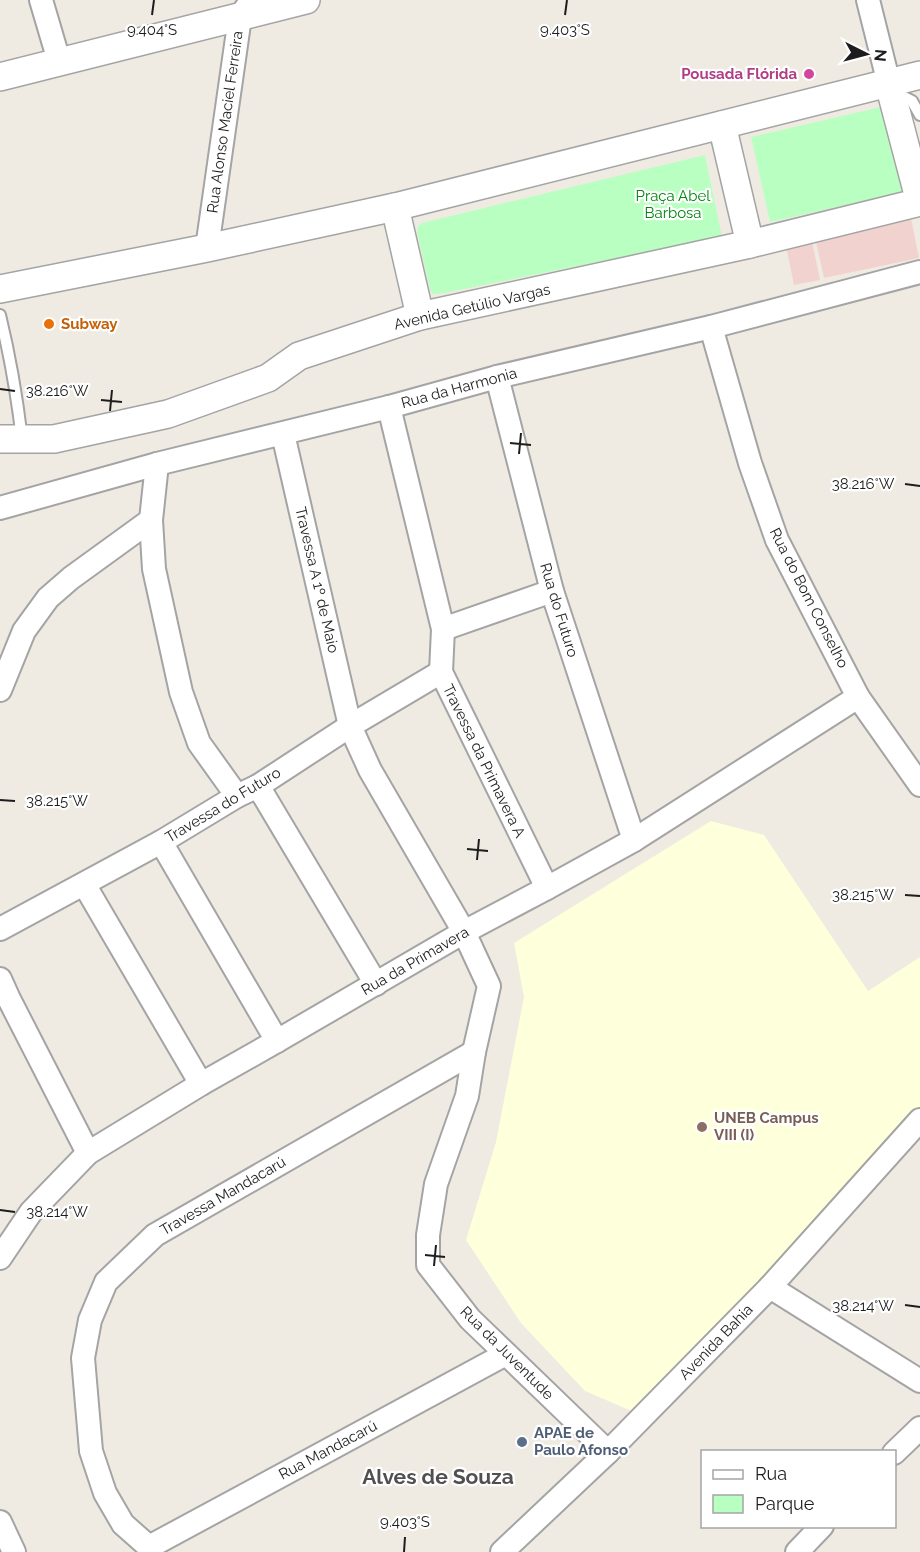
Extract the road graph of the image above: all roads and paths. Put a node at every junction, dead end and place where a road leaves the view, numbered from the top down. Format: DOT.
graph roads {
  1 [pos="41,0"];
  2 [pos="306,0"];
  3 [pos="868,0"];
  4 [pos="246,8"];
  5 [pos="59,61"];
  6 [pos="920,75"];
  7 [pos="0,76"];
  8 [pos="889,86"];
  9 [pos="920,115"];
  10 [pos="722,125"];
  11 [pos="920,203"];
  12 [pos="395,207"];
  13 [pos="750,244"];
  14 [pos="207,248"];
  15 [pos="920,272"];
  16 [pos="0,289"];
  17 [pos="0,315"];
  18 [pos="420,316"];
  19 [pos="711,327"];
  20 [pos="497,377"];
  21 [pos="389,407"];
  22 [pos="283,434"];
  23 [pos="11,439"];
  24 [pos="157,464"];
  25 [pos="1,510"];
  26 [pos="151,520"];
  27 [pos="552,591"];
  28 [pos="442,629"];
  29 [pos="441,672"];
  30 [pos="0,690"];
  31 [pos="858,697"];
  32 [pos="350,726"];
  33 [pos="920,785"];
  34 [pos="258,786"];
  35 [pos="237,796"];
  36 [pos="634,840"];
  37 [pos="160,842"];
  38 [pos="84,884"];
  39 [pos="547,888"];
  40 [pos="0,929"];
  41 [pos="464,932"];
  42 [pos="0,979"];
  43 [pos="376,984"];
  44 [pos="9,999"];
  45 [pos="0,1021"];
  46 [pos="277,1041"];
  47 [pos="474,1052"];
  48 [pos="201,1083"];
  49 [pos="920,1120"];
  50 [pos="88,1153"];
  51 [pos="0,1258"];
  52 [pos="770,1287"];
  53 [pos="506,1354"];
  54 [pos="920,1381"];
  55 [pos="920,1428"];
  56 [pos="896,1451"];
  57 [pos="608,1452"];
  58 [pos="0,1522"];
  59 [pos="821,1528"];
  60 [pos="148,1549"];
  61 [pos="14,1552"];
  62 [pos="502,1552"];
  63 [pos="797,1552"];
  1 -- 5 [label="street"];
  2 -- 4 [label="street"];
  3 -- 8 [label="street"];
  4 -- 5 [label="street"];
  4 -- 14 [label="street, Rua Alonso Maciel Ferreira"];
  5 -- 7 [label="street"];
  6 -- 8 [label="street"];
  8 -- 9 [label="lane"];
  8 -- 10 [label="street"];
  8 -- 11 [label="street"];
  10 -- 12 [label="street"];
  10 -- 13 [label="street"];
  11 -- 13 [label="street, Avenida Getúlio Vargas"];
  12 -- 14 [label="street"];
  12 -- 18 [label="street"];
  13 -- 18 [label="street, Avenida Getúlio Vargas"];
  14 -- 16 [label="street"];
  15 -- 19 [label="street, Rua da Harmonia"];
  17 -- 23 [label="lane"];
  18 -- 23 [label="street, Avenida Getúlio Vargas"];
  19 -- 20 [label="street, Rua da Harmonia"];
  19 -- 31 [label="street, Rua do Bom Conselho"];
  20 -- 21 [label="street, Rua da Harmonia"];
  20 -- 27 [label="street, Rua do Futuro"];
  21 -- 22 [label="street, Rua da Harmonia"];
  21 -- 28 [label="street, Travessa da Primavera A"];
  22 -- 24 [label="street, Rua da Harmonia"];
  22 -- 32 [label="street, Travessa A 1º de Maio"];
  24 -- 25 [label="street, Rua da Harmonia"];
  24 -- 26 [label="street"];
  26 -- 30 [label="street"];
  26 -- 35 [label="street"];
  27 -- 28 [label="street"];
  27 -- 36 [label="street, Rua do Futuro"];
  28 -- 29 [label="street, Travessa da Primavera A"];
  29 -- 32 [label="street, Travessa do Futuro"];
  29 -- 39 [label="street, Travessa da Primavera A"];
  31 -- 33 [label="street, Rua do Bom Conselho"];
  31 -- 36 [label="street, Rua da Primavera"];
  32 -- 34 [label="street, Travessa do Futuro"];
  32 -- 41 [label="street, Travessa A 1º de Maio"];
  34 -- 35 [label="street, Travessa do Futuro"];
  34 -- 43 [label="street"];
  35 -- 37 [label="street, Travessa do Futuro"];
  36 -- 39 [label="street, Rua da Primavera"];
  37 -- 38 [label="street, Travessa do Futuro"];
  37 -- 46 [label="street"];
  38 -- 40 [label="street, Travessa do Futuro"];
  38 -- 48 [label="street"];
  39 -- 41 [label="street, Rua da Primavera"];
  41 -- 43 [label="street, Rua da Primavera"];
  41 -- 47 [label="street, Rua da Juventude"];
  42 -- 44 [label="street"];
  43 -- 46 [label="street, Rua da Primavera"];
  44 -- 45 [label="street"];
  44 -- 50 [label="street"];
  46 -- 48 [label="street, Rua da Primavera"];
  47 -- 53 [label="street, Rua da Juventude"];
  47 -- 60 [label="street, Travessa Mandacarú"];
  48 -- 50 [label="street, Rua da Primavera"];
  49 -- 52 [label="street, Avenida Bahia"];
  50 -- 51 [label="street, Rua da Primavera"];
  52 -- 54 [label="street"];
  52 -- 57 [label="street, Avenida Bahia"];
  53 -- 57 [label="street, Rua da Juventude"];
  53 -- 60 [label="street, Rua Mandacarú"];
  55 -- 56 [label="street"];
  57 -- 62 [label="street, Avenida Bahia"];
  58 -- 61 [label="street"];
  59 -- 63 [label="street"];
}
